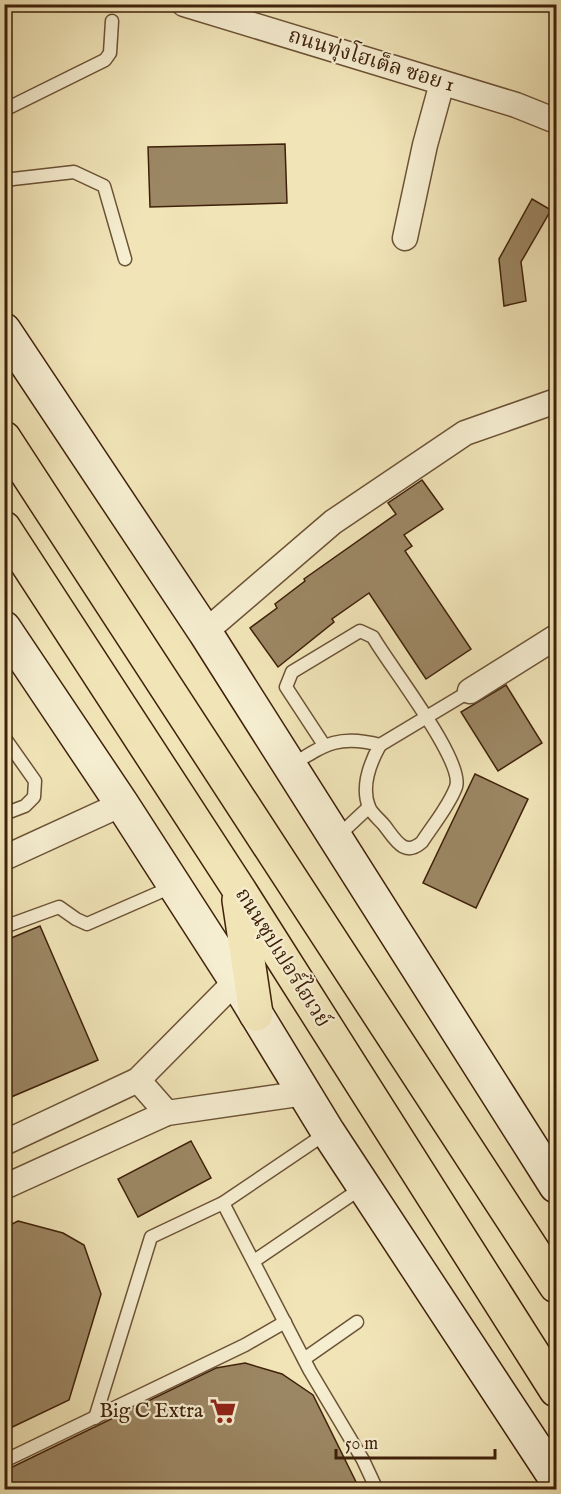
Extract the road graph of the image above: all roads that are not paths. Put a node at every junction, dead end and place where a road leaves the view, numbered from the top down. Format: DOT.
graph roads {
  1 [pos="184,4"];
  2 [pos="112,21"];
  3 [pos="442,82"];
  4 [pos="4,110"];
  5 [pos="556,121"];
  6 [pos="4,180"];
  7 [pos="405,238"];
  8 [pos="125,259"];
  9 [pos="4,330"];
  10 [pos="556,401"];
  11 [pos="4,438"];
  12 [pos="4,528"];
  13 [pos="4,628"];
  14 [pos="205,632"];
  15 [pos="556,637"];
  16 [pos="470,691"];
  17 [pos="426,717"];
  18 [pos="4,737"];
  19 [pos="324,745"];
  20 [pos="380,745"];
  21 [pos="289,766"];
  22 [pos="122,804"];
  23 [pos="369,807"];
  24 [pos="4,814"];
  25 [pos="335,838"];
  26 [pos="4,858"];
  27 [pos="175,886"];
  28 [pos="238,888"];
  29 [pos="4,927"];
  30 [pos="236,981"];
  31 [pos="256,1014"];
  32 [pos="138,1080"];
  33 [pos="305,1093"];
  34 [pos="168,1113"];
  35 [pos="328,1132"];
  36 [pos="4,1143"];
  37 [pos="364,1186"];
  38 [pos="556,1186"];
  39 [pos="4,1187"];
  40 [pos="223,1203"];
  41 [pos="254,1261"];
  42 [pos="556,1286"];
  43 [pos="285,1322"];
  44 [pos="357,1322"];
  45 [pos="304,1359"];
  46 [pos="556,1390"];
  47 [pos="95,1418"];
  48 [pos="4,1461"];
  49 [pos="556,1479"];
  50 [pos="377,1490"];
  1 -- 3 [label="street, ถนนทุ่งโฮเต็ล ซอย 1"];
  2 -- 4 [label="lane"];
  3 -- 5 [label="street, ถนนทุ่งโฮเต็ล ซอย 1"];
  3 -- 7 [label="street"];
  6 -- 8 [label="lane"];
  9 -- 14 [label="main road"];
  10 -- 14 [label="street"];
  11 -- 42 [label="highway"];
  12 -- 28 [label="highway, ถนนซุปเปอร์ไฮเวย์"];
  13 -- 22 [label="main road"];
  14 -- 21 [label="main road"];
  15 -- 16 [label="street"];
  16 -- 17 [label="lane"];
  17 -- 19 [label="lane"];
  17 -- 20 [label="lane"];
  17 -- 23 [label="lane"];
  18 -- 24 [label="lane"];
  19 -- 20 [label="lane"];
  19 -- 21 [label="lane"];
  20 -- 23 [label="lane"];
  21 -- 25 [label="main road"];
  22 -- 26 [label="street"];
  22 -- 27 [label="main road"];
  23 -- 25 [label="lane"];
  25 -- 38 [label="main road"];
  27 -- 29 [label="lane"];
  27 -- 30 [label="main road"];
  28 -- 31 [label="highway"];
  28 -- 46 [label="highway, ถนนซุปเปอร์ไฮเวย์"];
  30 -- 31 [label="main road"];
  30 -- 32 [label="street"];
  31 -- 33 [label="main road"];
  32 -- 34 [label="street"];
  32 -- 36 [label="street"];
  33 -- 34 [label="street"];
  33 -- 35 [label="main road"];
  34 -- 39 [label="street"];
  35 -- 37 [label="main road"];
  35 -- 40 [label="lane"];
  37 -- 41 [label="lane"];
  37 -- 49 [label="main road"];
  40 -- 41 [label="lane"];
  40 -- 47 [label="lane"];
  41 -- 43 [label="lane"];
  43 -- 45 [label="lane"];
  43 -- 47 [label="lane"];
  44 -- 45 [label="lane"];
  45 -- 50 [label="lane"];
  47 -- 48 [label="lane"];
}
